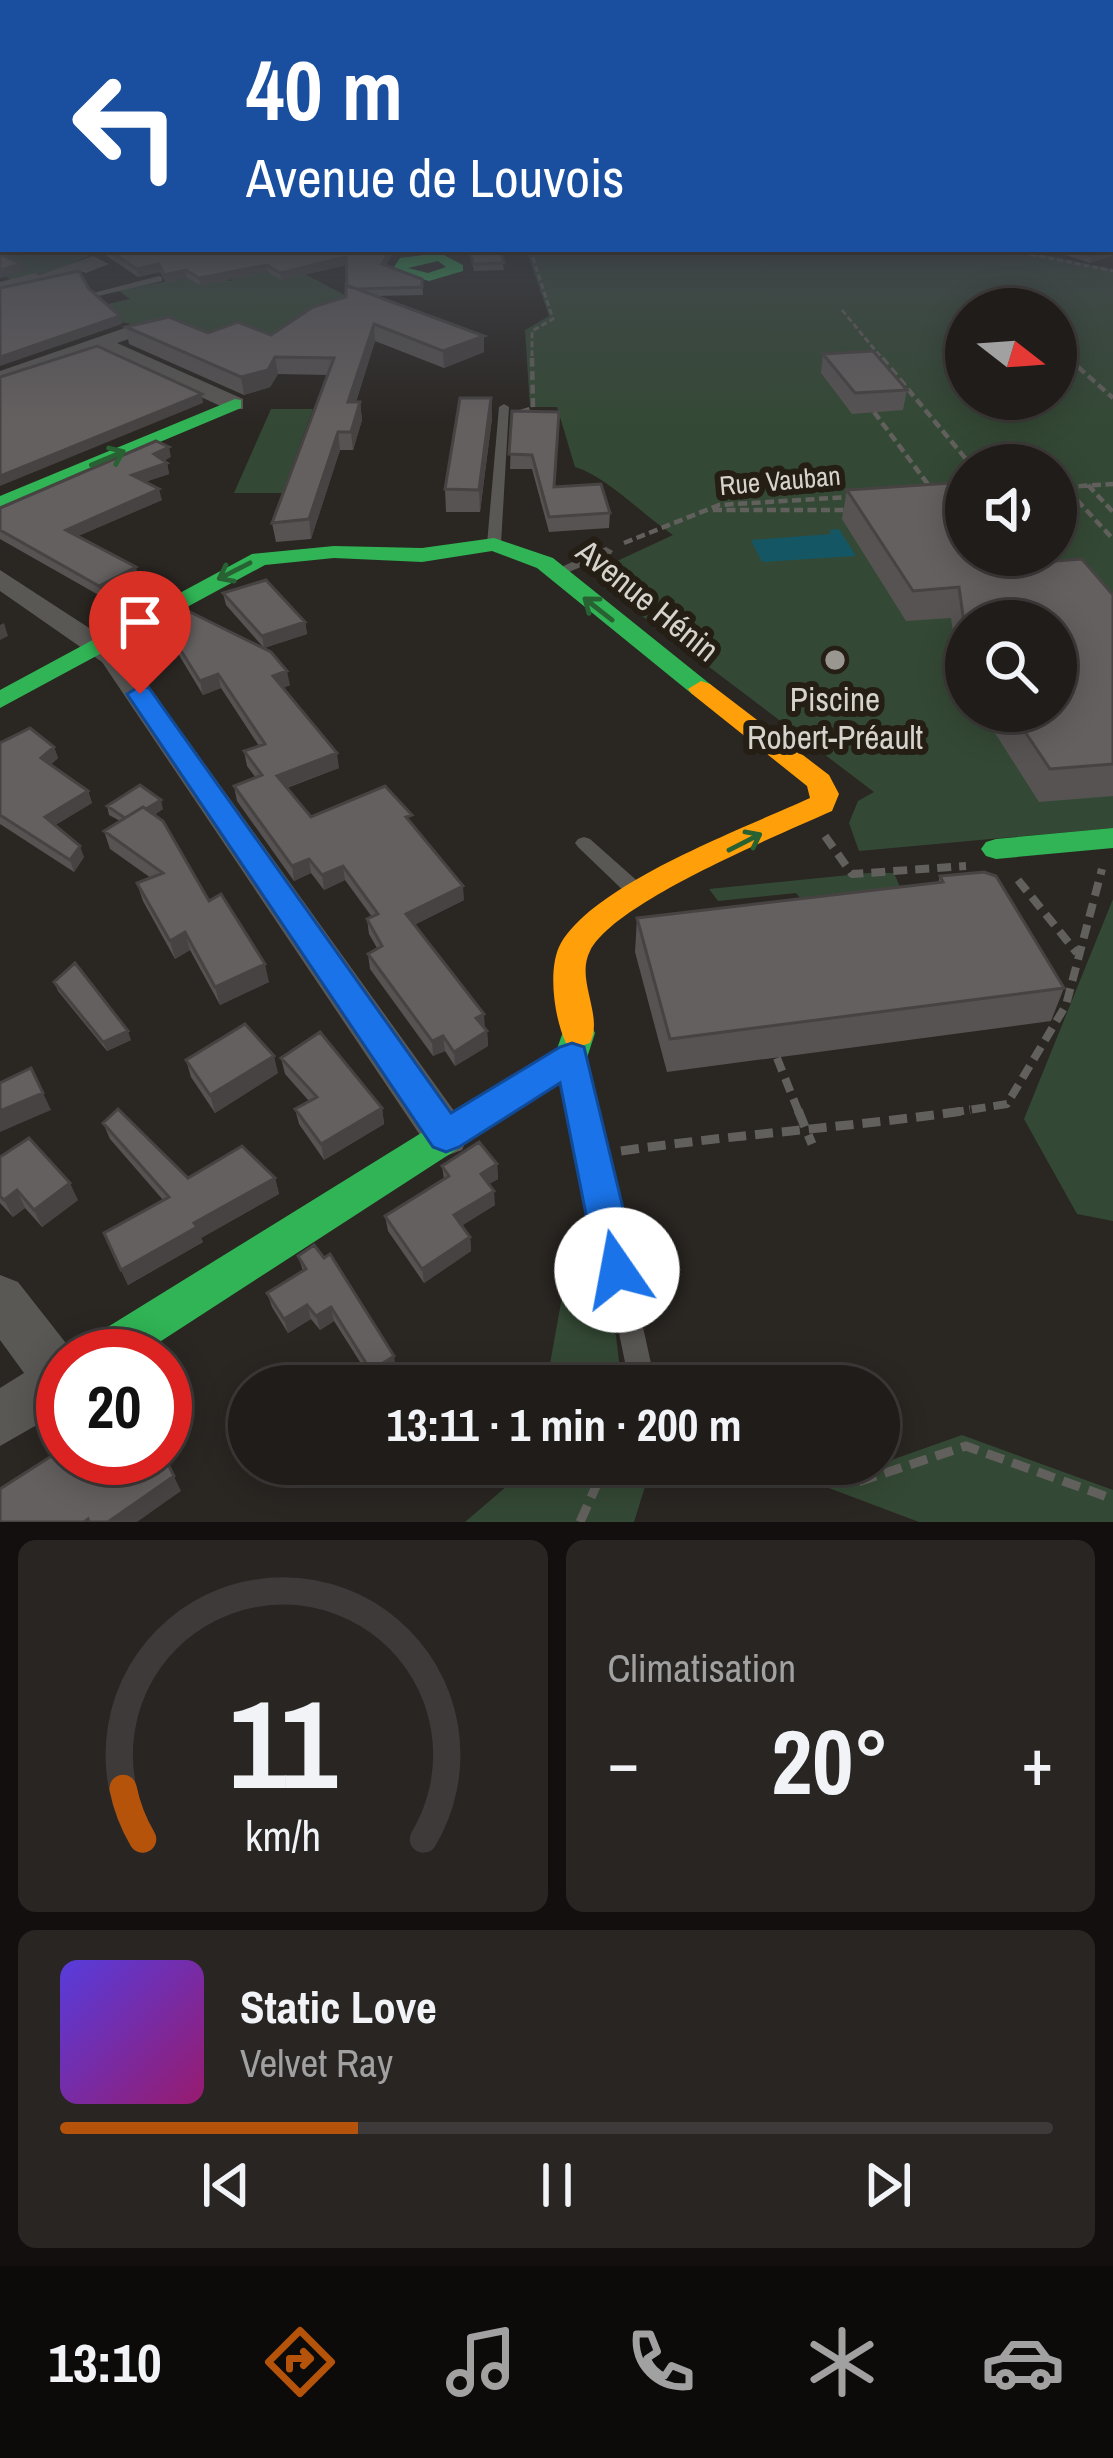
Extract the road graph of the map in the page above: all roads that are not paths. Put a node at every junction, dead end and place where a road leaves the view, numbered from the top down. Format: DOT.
graph roads {
  1 [pos="137,284"];
  2 [pos="98,293"];
  3 [pos="148,326"];
  4 [pos="100,344"];
  5 [pos="0,378"];
  6 [pos="235,404"];
  7 [pos="504,413"];
  8 [pos="0,503"];
  9 [pos="494,544"];
  10 [pos="606,551"];
  11 [pos="557,572"];
  12 [pos="0,578"];
  13 [pos="102,644"];
  14 [pos="0,700"];
  15 [pos="764,757"];
  16 [pos="814,808"];
  17 [pos="584,843"];
  18 [pos="1112,845"];
  19 [pos="989,857"];
  20 [pos="640,895"];
  21 [pos="572,1058"];
  22 [pos="446,1136"];
  23 [pos="0,1299"];
  24 [pos="142,1329"];
  25 [pos="36,1346"];
  26 [pos="638,1365"];
  27 [pos="36,1396"];
  28 [pos="0,1419"];
  1 -- 2 [label="lane"];
  3 -- 4 [label="street"];
  4 -- 5 [label="street"];
  4 -- 6 [label="street"];
  8 -- 6 [label="street, one-way"];
  7 -- 9 [label="lane"];
  9 -- 11 [label="street, Avenue Hénin"];
  9 -- 13 [label="street, one-way"];
  10 -- 11 [label="lane"];
  16 -- 11 [label="street, Avenue Hénin, one-way"];
  12 -- 13 [label="street"];
  13 -- 14 [label="street"];
  13 -- 22 [label="street"];
  15 -- 16 [label="lane"];
  20 -- 16 [label="street, one-way"];
  17 -- 20 [label="lane"];
  18 -- 19 [label="street"];
  20 -- 21 [label="street"];
  21 -- 22 [label="street"];
  21 -- 26 [label="lane"];
  22 -- 24 [label="street"];
  23 -- 25 [label="street"];
  27 -- 28 [label="street"];
}
